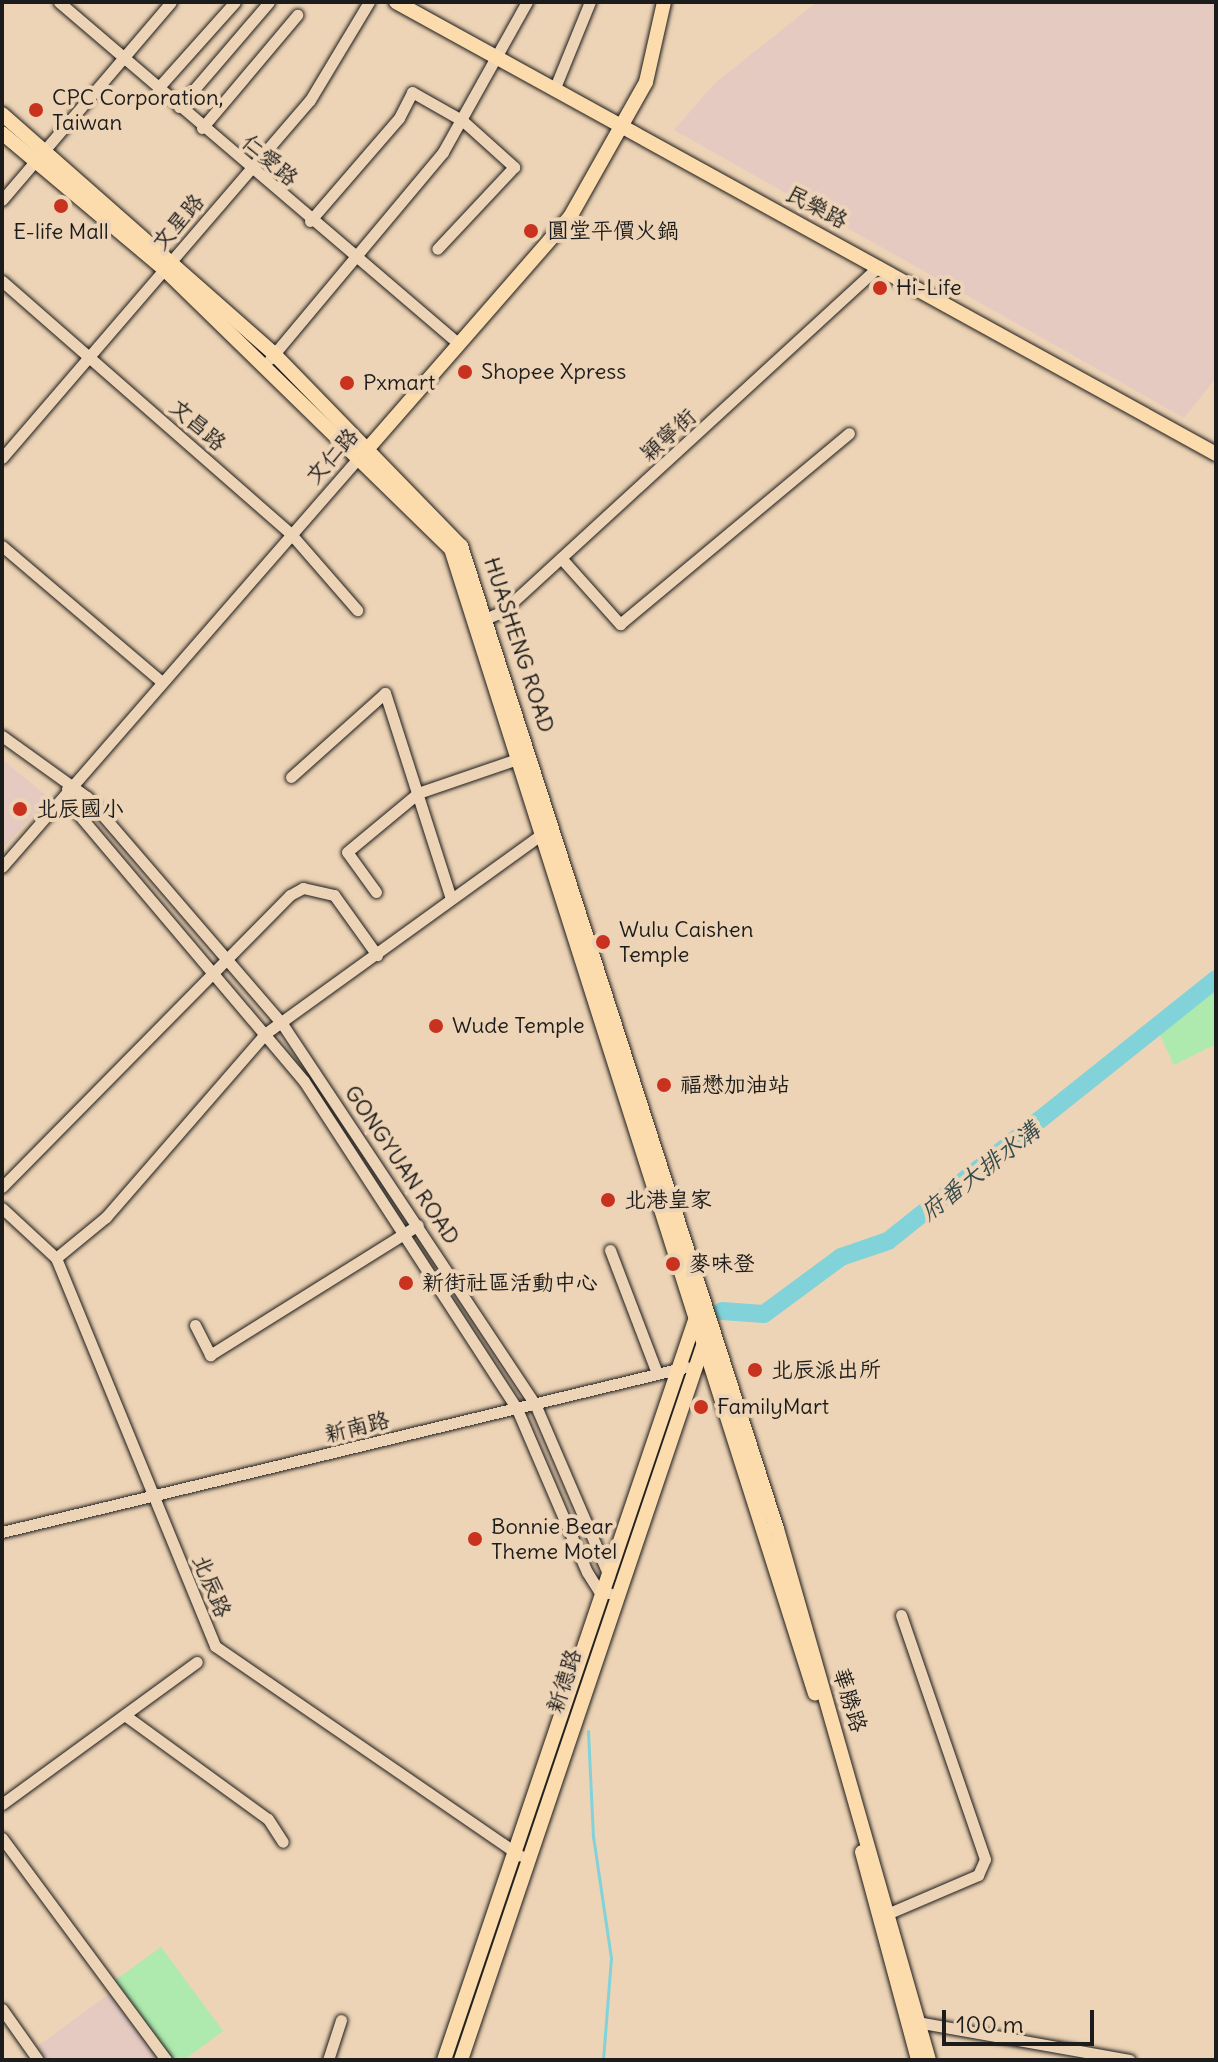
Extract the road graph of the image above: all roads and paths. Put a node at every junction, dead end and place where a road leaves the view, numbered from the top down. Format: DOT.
graph roads {
  1 [pos="59,2"];
  2 [pos="171,2"];
  3 [pos="235,2"];
  4 [pos="269,2"];
  5 [pos="369,2"];
  6 [pos="396,2"];
  7 [pos="527,2"];
  8 [pos="590,2"];
  9 [pos="664,2"];
  10 [pos="297,15"];
  11 [pos="124,56"];
  12 [pos="499,60"];
  13 [pos="158,88"];
  14 [pos="554,90"];
  15 [pos="179,107"];
  16 [pos="2,114"];
  17 [pos="463,121"];
  18 [pos="202,128"];
  19 [pos="624,128"];
  20 [pos="2,133"];
  21 [pos="41,155"];
  22 [pos="250,171"];
  23 [pos="2,200"];
  24 [pos="310,221"];
  25 [pos="437,249"];
  26 [pos="353,256"];
  27 [pos="168,264"];
  28 [pos="879,266"];
  29 [pos="2,281"];
  30 [pos="459,344"];
  31 [pos="89,356"];
  32 [pos="269,360"];
  33 [pos="849,433"];
  34 [pos="365,452"];
  35 [pos="1216,454"];
  36 [pos="2,458"];
  37 [pos="291,534"];
  38 [pos="2,546"];
  39 [pos="561,558"];
  40 [pos="357,610"];
  41 [pos="482,621"];
  42 [pos="162,682"];
  43 [pos="2,736"];
  44 [pos="520,758"];
  45 [pos="291,777"];
  46 [pos="67,789"];
  47 [pos="418,793"];
  48 [pos="550,829"];
  49 [pos="2,867"];
  50 [pos="376,892"];
  51 [pos="451,898"];
  52 [pos="377,955"];
  53 [pos="223,956"];
  54 [pos="212,966"];
  55 [pos="283,1025"];
  56 [pos="266,1033"];
  57 [pos="2,1187"];
  58 [pos="2,1208"];
  59 [pos="418,1225"];
  60 [pos="404,1235"];
  61 [pos="610,1250"];
  62 [pos="56,1258"];
  63 [pos="702,1317"];
  64 [pos="195,1325"];
  65 [pos="709,1360"];
  66 [pos="680,1368"];
  67 [pos="657,1373"];
  68 [pos="535,1404"];
  69 [pos="517,1409"];
  70 [pos="154,1497"];
  71 [pos="2,1532"];
  72 [pos="607,1571"];
  73 [pos="600,1593"];
  74 [pos="616,1593"];
  75 [pos="901,1615"];
  76 [pos="197,1662"];
  77 [pos="126,1716"];
  78 [pos="2,1804"];
  79 [pos="2,1838"];
  80 [pos="283,1842"];
  81 [pos="522,1856"];
  82 [pos="884,1916"];
  83 [pos="2,2009"];
  84 [pos="341,2020"];
  85 [pos="912,2021"];
  86 [pos="38,2060"];
  87 [pos="166,2060"];
  88 [pos="328,2060"];
  89 [pos="444,2060"];
  90 [pos="461,2060"];
  91 [pos="918,2060"];
  92 [pos="929,2060"];
  93 [pos="1130,2060"];
  1 -- 11 [label="street, 仁愛路"];
  2 -- 11 [label="street"];
  3 -- 13 [label="street"];
  4 -- 15 [label="street"];
  5 -- 22 [label="street, 文星路"];
  6 -- 12 [label="main road, 民樂路"];
  7 -- 12 [label="street"];
  8 -- 14 [label="street"];
  9 -- 19 [label="main road, 文仁路"];
  10 -- 18 [label="street"];
  11 -- 13 [label="street, 仁愛路"];
  11 -- 21 [label="street"];
  12 -- 14 [label="main road, 民樂路"];
  12 -- 17 [label="street"];
  13 -- 15 [label="street, 仁愛路"];
  14 -- 19 [label="main road, 民樂路"];
  15 -- 18 [label="street, 仁愛路"];
  16 -- 21 [label="main road, HUASHENG ROAD"];
  17 -- 24 [label="street"];
  17 -- 25 [label="street"];
  17 -- 26 [label="street"];
  18 -- 22 [label="street, 仁愛路"];
  19 -- 28 [label="main road, 民樂路"];
  19 -- 30 [label="main road, 文仁路"];
  20 -- 21 [label="main road, HUASHENG ROAD"];
  21 -- 23 [label="street"];
  21 -- 27 [label="main road, HUASHENG ROAD"];
  22 -- 24 [label="street, 仁愛路"];
  22 -- 27 [label="street, 文星路"];
  24 -- 26 [label="street, 仁愛路"];
  26 -- 30 [label="street, 仁愛路"];
  26 -- 32 [label="street"];
  27 -- 31 [label="street, 文星路"];
  27 -- 32 [label="main road, HUASHENG ROAD"];
  28 -- 35 [label="main road, 民樂路"];
  28 -- 39 [label="street, 穎寧街"];
  29 -- 31 [label="street, 文昌路"];
  30 -- 34 [label="main road, 文仁路"];
  31 -- 36 [label="street, 文星路"];
  31 -- 37 [label="street, 文昌路"];
  32 -- 34 [label="main road, HUASHENG ROAD"];
  33 -- 39 [label="street"];
  34 -- 37 [label="street, 文仁路"];
  34 -- 41 [label="main road, HUASHENG ROAD"];
  37 -- 40 [label="street, 文昌路"];
  37 -- 42 [label="street, 文仁路"];
  38 -- 42 [label="street"];
  39 -- 41 [label="street, 穎寧街"];
  41 -- 44 [label="main road, HUASHENG ROAD"];
  41 -- 48 [label="main road, HUASHENG ROAD"];
  42 -- 46 [label="street, 文仁路"];
  43 -- 46 [label="street, GONGYUAN ROAD"];
  44 -- 47 [label="street"];
  44 -- 48 [label="main road, HUASHENG ROAD"];
  45 -- 47 [label="street"];
  46 -- 49 [label="street, 文仁路"];
  46 -- 53 [label="street, GONGYUAN ROAD"];
  46 -- 54 [label="street, GONGYUAN ROAD"];
  47 -- 50 [label="street"];
  47 -- 51 [label="street"];
  48 -- 51 [label="street"];
  48 -- 63 [label="main road, HUASHENG ROAD"];
  51 -- 52 [label="street"];
  52 -- 53 [label="street"];
  52 -- 55 [label="street"];
  53 -- 54 [label="street"];
  53 -- 55 [label="street, GONGYUAN ROAD"];
  54 -- 56 [label="street, GONGYUAN ROAD"];
  54 -- 57 [label="street"];
  55 -- 56 [label="street"];
  55 -- 59 [label="street, GONGYUAN ROAD"];
  56 -- 60 [label="street, GONGYUAN ROAD"];
  56 -- 62 [label="street"];
  58 -- 62 [label="street, 北辰路"];
  59 -- 60 [label="street"];
  59 -- 68 [label="street, GONGYUAN ROAD"];
  60 -- 64 [label="street"];
  60 -- 69 [label="street, GONGYUAN ROAD"];
  61 -- 67 [label="street"];
  62 -- 70 [label="street, 北辰路"];
  63 -- 65 [label="main road"];
  63 -- 65 [label="main road"];
  63 -- 66 [label="main road, 新德路"];
  65 -- 66 [label="street, 新南路"];
  65 -- 74 [label="main road, 新德路"];
  65 -- 82 [label="main road, 華勝路"];
  66 -- 67 [label="street, 新南路"];
  66 -- 72 [label="main road, 新德路"];
  67 -- 68 [label="street, 新南路"];
  68 -- 69 [label="street, 新南路"];
  68 -- 72 [label="street, GONGYUAN ROAD"];
  69 -- 70 [label="street, 新南路"];
  69 -- 73 [label="street, GONGYUAN ROAD"];
  70 -- 71 [label="street, 新南路"];
  70 -- 81 [label="street, 北辰路"];
  72 -- 73 [label="main road, 新德路"];
  72 -- 74 [label="street, GONGYUAN ROAD"];
  73 -- 74 [label="street"];
  73 -- 81 [label="main road, 新德路"];
  74 -- 81 [label="main road, 新德路"];
  75 -- 82 [label="street"];
  76 -- 77 [label="street"];
  77 -- 78 [label="street"];
  77 -- 80 [label="street"];
  79 -- 87 [label="street"];
  81 -- 89 [label="main road, 新德路"];
  81 -- 90 [label="main road, 新德路"];
  82 -- 85 [label="main road, 華勝路"];
  83 -- 86 [label="street"];
  84 -- 88 [label="street"];
  85 -- 91 [label="main road, 華勝路"];
  85 -- 92 [label="main road, 華勝路"];
  85 -- 93 [label="street"];
}
